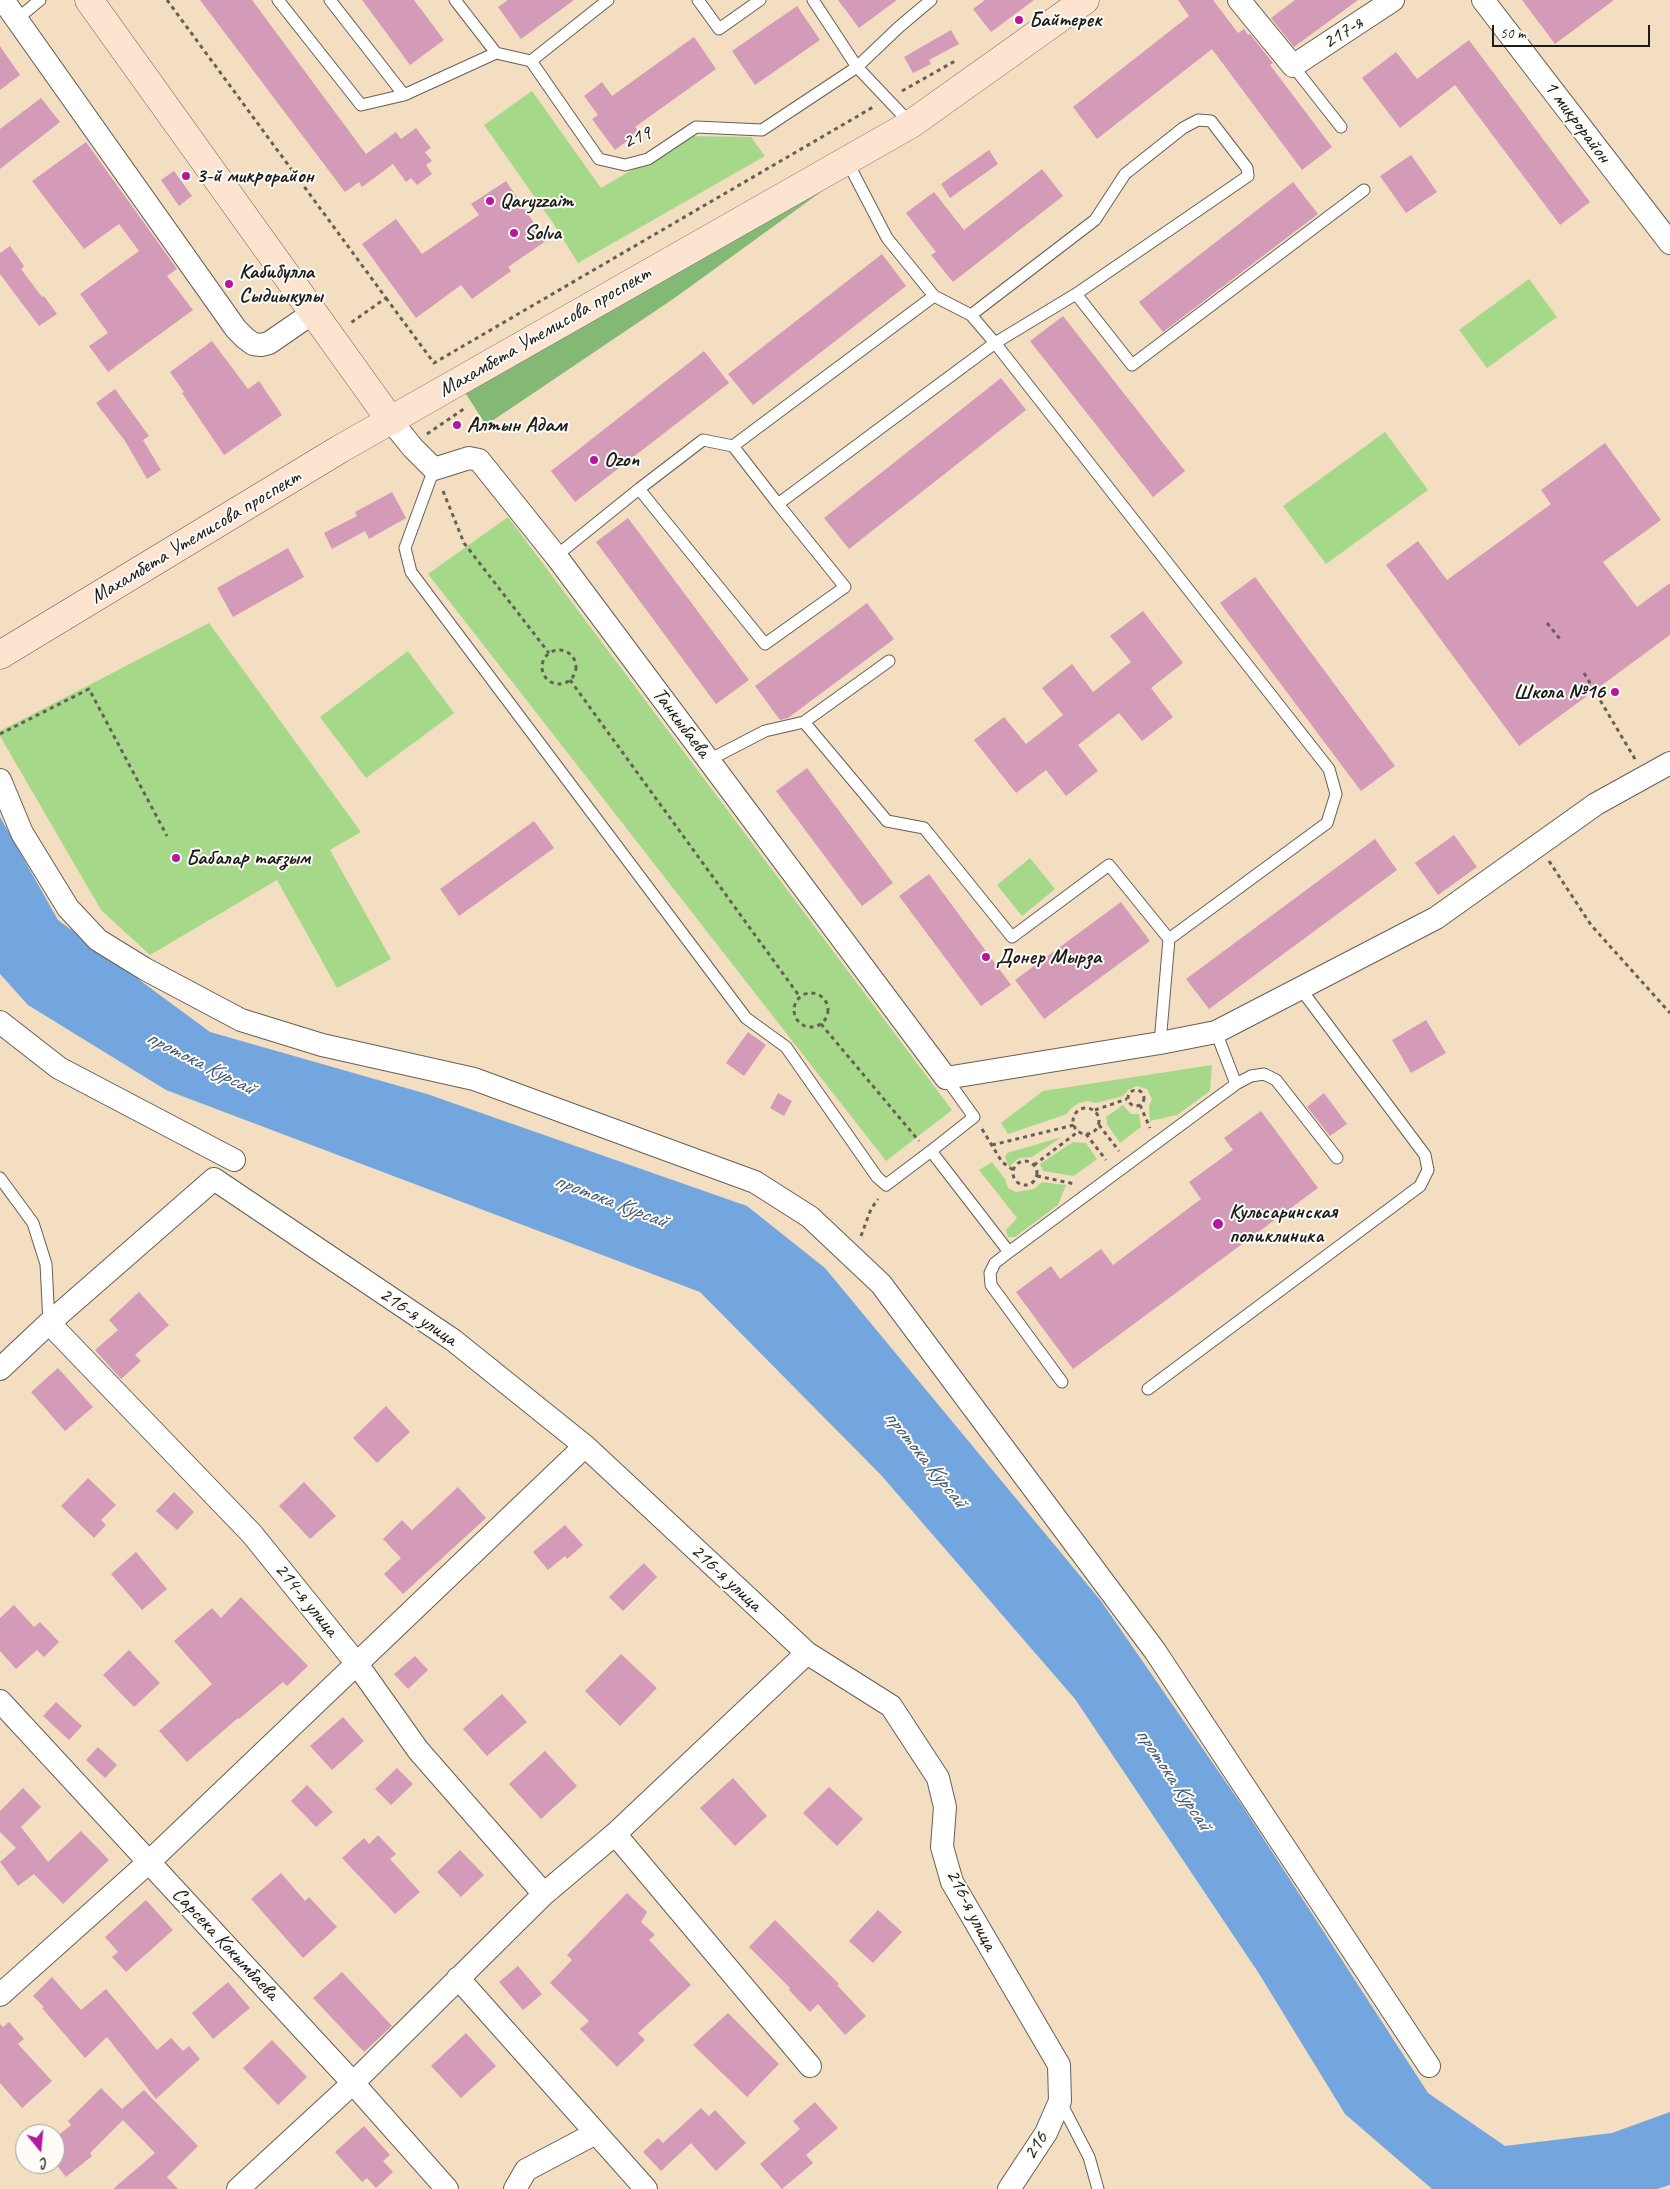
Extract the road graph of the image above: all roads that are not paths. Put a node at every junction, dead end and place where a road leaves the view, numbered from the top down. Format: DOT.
graph roads {
  1 [pos="3,0"];
  2 [pos="40,0"];
  3 [pos="89,0"];
  4 [pos="278,0"];
  5 [pos="330,0"];
  6 [pos="455,0"];
  7 [pos="608,0"];
  8 [pos="698,0"];
  9 [pos="760,0"];
  10 [pos="812,0"];
  11 [pos="931,0"];
  12 [pos="1085,0"];
  13 [pos="1239,0"];
  14 [pos="1393,0"];
  15 [pos="1483,0"];
  16 [pos="17,19"];
  17 [pos="496,53"];
  18 [pos="531,61"];
  19 [pos="1292,66"];
  20 [pos="857,67"];
  21 [pos="404,95"];
  22 [pos="911,124"];
  23 [pos="1341,128"];
  24 [pos="847,161"];
  25 [pos="1364,190"];
  26 [pos="1670,243"];
  27 [pos="1076,294"];
  28 [pos="934,296"];
  29 [pos="314,312"];
  30 [pos="971,315"];
  31 [pos="995,343"];
  32 [pos="391,421"];
  33 [pos="733,446"];
  34 [pos="434,469"];
  35 [pos="639,489"];
  36 [pos="778,504"];
  37 [pos="556,556"];
  38 [pos="0,655"];
  39 [pos="889,661"];
  40 [pos="804,722"];
  41 [pos="710,760"];
  42 [pos="1670,763"];
  43 [pos="0,780"];
  44 [pos="1169,940"];
  45 [pos="1300,988"];
  46 [pos="0,1022"];
  47 [pos="1216,1032"];
  48 [pos="1160,1044"];
  49 [pos="946,1078"];
  50 [pos="1236,1084"];
  51 [pos="931,1151"];
  52 [pos="1337,1158"];
  53 [pos="234,1160"];
  54 [pos="0,1178"];
  55 [pos="1009,1252"];
  56 [pos="49,1323"];
  57 [pos="0,1369"];
  58 [pos="1062,1382"];
  59 [pos="1148,1389"];
  60 [pos="585,1446"];
  61 [pos="807,1653"];
  62 [pos="357,1664"];
  63 [pos="0,1701"];
  64 [pos="615,1834"];
  65 [pos="150,1861"];
  66 [pos="544,1894"];
  67 [pos="458,1978"];
  68 [pos="0,1995"];
  69 [pos="810,2066"];
  70 [pos="1429,2066"];
  71 [pos="353,2083"];
  72 [pos="1060,2101"];
  73 [pos="596,2133"];
  74 [pos="238,2189"];
  75 [pos="447,2189"];
  76 [pos="515,2189"];
  77 [pos="646,2189"];
  78 [pos="1009,2189"];
  79 [pos="1098,2189"];
  1 -- 16 [label="street"];
  2 -- 16 [label="lane"];
  3 -- 29 [label="street"];
  4 -- 21 [label="lane"];
  5 -- 21 [label="lane"];
  6 -- 17 [label="lane"];
  7 -- 18 [label="lane"];
  8 -- 9 [label="lane"];
  10 -- 20 [label="lane"];
  11 -- 20 [label="lane, 219"];
  12 -- 22 [label="street, Махамбета Утемисова проспект"];
  13 -- 19 [label="street"];
  14 -- 19 [label="street, 217-я"];
  15 -- 26 [label="street, 1 микрорайон"];
  16 -- 29 [label="street"];
  17 -- 18 [label="lane"];
  17 -- 21 [label="lane"];
  18 -- 20 [label="lane, 219"];
  19 -- 23 [label="lane"];
  20 -- 22 [label="lane"];
  22 -- 24 [label="street, Махамбета Утемисова проспект"];
  24 -- 28 [label="lane"];
  24 -- 32 [label="street, Махамбета Утемисова проспект"];
  25 -- 27 [label="lane"];
  27 -- 30 [label="lane"];
  27 -- 31 [label="lane"];
  28 -- 30 [label="lane"];
  28 -- 33 [label="lane"];
  29 -- 32 [label="street"];
  30 -- 31 [label="lane"];
  31 -- 36 [label="lane"];
  31 -- 44 [label="lane"];
  32 -- 34 [label="street"];
  32 -- 38 [label="street, Махамбета Утемисова проспект"];
  33 -- 35 [label="lane"];
  33 -- 36 [label="lane"];
  34 -- 37 [label="street, Танкыбаева"];
  34 -- 51 [label="lane"];
  35 -- 36 [label="lane"];
  35 -- 37 [label="lane"];
  37 -- 41 [label="street, Танкыбаева"];
  39 -- 40 [label="lane"];
  40 -- 41 [label="lane"];
  40 -- 44 [label="lane"];
  41 -- 49 [label="street, Танкыбаева"];
  42 -- 45 [label="street"];
  43 -- 70 [label="street"];
  44 -- 48 [label="lane"];
  45 -- 47 [label="street"];
  45 -- 59 [label="lane"];
  46 -- 53 [label="street"];
  47 -- 48 [label="street"];
  47 -- 50 [label="lane"];
  48 -- 49 [label="street"];
  49 -- 51 [label="lane"];
  50 -- 52 [label="lane"];
  50 -- 55 [label="lane"];
  51 -- 55 [label="lane"];
  54 -- 56 [label="lane"];
  55 -- 58 [label="lane"];
  56 -- 57 [label="street"];
  56 -- 60 [label="street, 216-я улица"];
  56 -- 62 [label="street, 214-я улица"];
  60 -- 61 [label="street, 216-я улица"];
  60 -- 62 [label="street"];
  61 -- 64 [label="street"];
  61 -- 72 [label="street, 216-я улица"];
  62 -- 65 [label="street"];
  62 -- 66 [label="street, 214-я улица"];
  63 -- 65 [label="street, Сарсека Кокымбаева"];
  64 -- 66 [label="street"];
  64 -- 69 [label="street"];
  65 -- 68 [label="street"];
  65 -- 71 [label="street, Сарсека Кокымбаева"];
  66 -- 67 [label="street"];
  67 -- 71 [label="street"];
  67 -- 73 [label="street"];
  71 -- 74 [label="street"];
  71 -- 75 [label="street, Сарсека Кокымбаева"];
  72 -- 78 [label="street, 216"];
  72 -- 79 [label="lane"];
  73 -- 76 [label="street"];
  73 -- 77 [label="street"];
}
